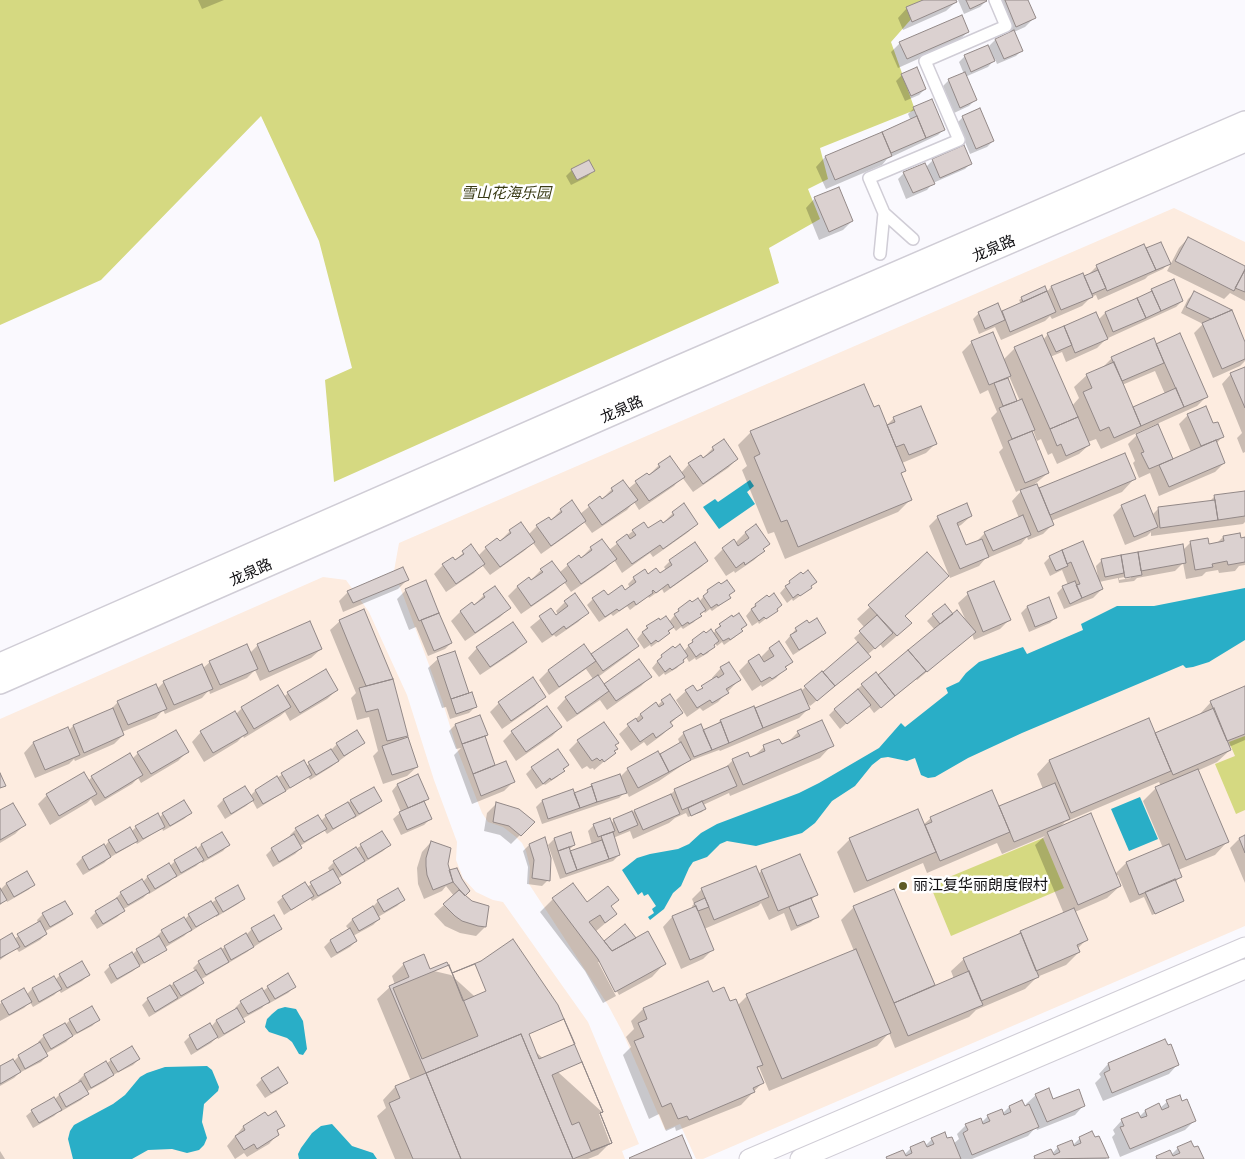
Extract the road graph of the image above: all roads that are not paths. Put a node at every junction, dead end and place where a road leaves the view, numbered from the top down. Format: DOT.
graph roads {
  1 [pos="995,0"];
  2 [pos="1245,122"];
  3 [pos="1245,141"];
  4 [pos="884,213"];
  5 [pos="912,239"];
  6 [pos="880,254"];
  7 [pos="0,664"];
  8 [pos="0,683"];
  9 [pos="1245,947"];
  10 [pos="1245,969"];
  11 [pos="748,1159"];
  12 [pos="800,1159"];
  1 -- 4 [label="street"];
  2 -- 7 [label="main road, 龙泉路"];
  3 -- 8 [label="main road, 龙泉路"];
  4 -- 5 [label="street"];
  4 -- 6 [label="street"];
  9 -- 11 [label="street"];
  10 -- 12 [label="street"];
}
